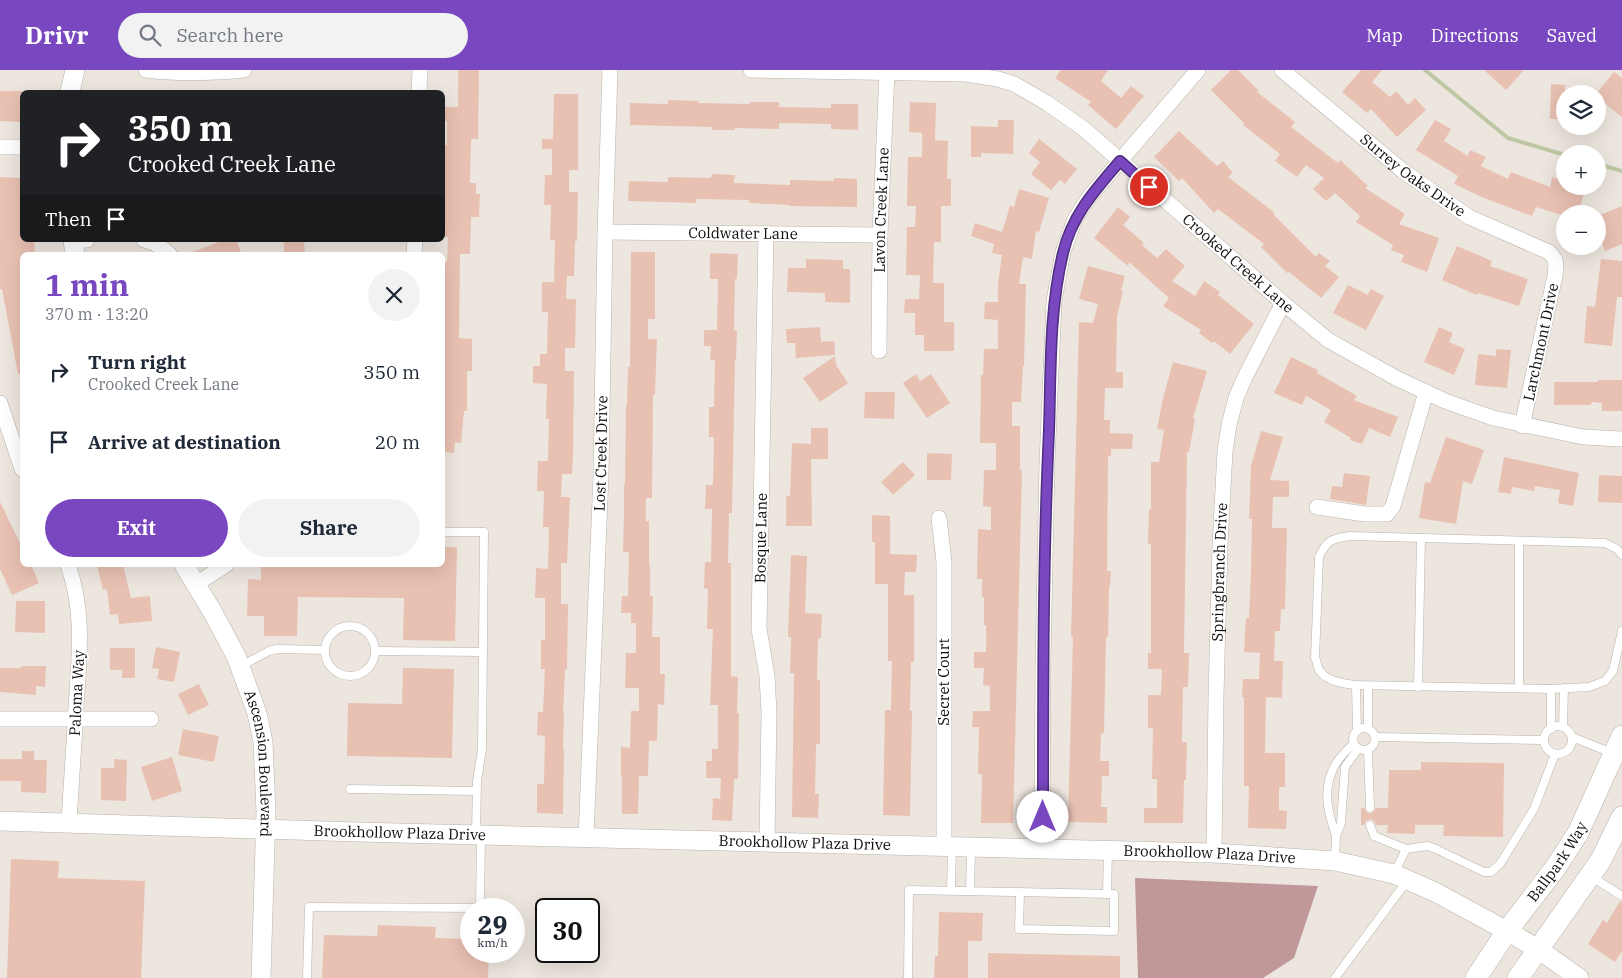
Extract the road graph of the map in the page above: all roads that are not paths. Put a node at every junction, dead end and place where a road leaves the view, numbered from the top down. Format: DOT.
graph roads {
  1 [pos="74,70"];
  2 [pos="146,70"];
  3 [pos="244,70"];
  4 [pos="420,70"];
  5 [pos="610,70"];
  6 [pos="751,70"];
  7 [pos="1198,70"];
  8 [pos="1282,70"];
  9 [pos="887,72"];
  10 [pos="70,90"];
  11 [pos="419,90"];
  12 [pos="0,147"];
  13 [pos="20,147"];
  14 [pos="1120,161"];
  15 [pos="605,232"];
  16 [pos="766,233"];
  17 [pos="880,235"];
  18 [pos="152,242"];
  19 [pos="167,252"];
  20 [pos="1555,258"];
  21 [pos="1283,303"];
  22 [pos="879,351"];
  23 [pos="1426,392"];
  24 [pos="0,403"];
  25 [pos="1522,426"];
  26 [pos="1622,439"];
  27 [pos="20,464"];
  28 [pos="1317,507"];
  29 [pos="939,518"];
  30 [pos="445,532"];
  31 [pos="1421,538"];
  32 [pos="1519,541"];
  33 [pos="1622,555"];
  34 [pos="69,567"];
  35 [pos="185,567"];
  36 [pos="223,567"];
  37 [pos="196,584"];
  38 [pos="1622,631"];
  39 [pos="325,650"];
  40 [pos="375,651"];
  41 [pos="483,652"];
  42 [pos="239,666"];
  43 [pos="1356,685"];
  44 [pos="1368,686"];
  45 [pos="1418,687"];
  46 [pos="1520,688"];
  47 [pos="1564,688"];
  48 [pos="1551,689"];
  49 [pos="0,719"];
  50 [pos="76,719"];
  51 [pos="151,719"];
  52 [pos="1563,728"];
  53 [pos="1368,729"];
  54 [pos="1551,729"];
  55 [pos="1357,731"];
  56 [pos="1375,737"];
  57 [pos="1572,737"];
  58 [pos="1544,740"];
  59 [pos="1618,745"];
  60 [pos="1356,746"];
  61 [pos="1368,750"];
  62 [pos="1555,754"];
  63 [pos="350,789"];
  64 [pos="476,791"];
  65 [pos="1370,808"];
  66 [pos="1622,817"];
  67 [pos="0,821"];
  68 [pos="68,823"];
  69 [pos="1370,825"];
  70 [pos="265,829"];
  71 [pos="478,834"];
  72 [pos="1336,836"];
  73 [pos="586,837"];
  74 [pos="1617,839"];
  75 [pos="767,842"];
  76 [pos="956,846"];
  77 [pos="1042,848"];
  78 [pos="1406,849"];
  79 [pos="1108,850"];
  80 [pos="1214,853"];
  81 [pos="1335,862"];
  82 [pos="1401,876"];
  83 [pos="1590,876"];
  84 [pos="951,890"];
  85 [pos="970,891"];
  86 [pos="1020,892"];
  87 [pos="1107,894"];
  88 [pos="1622,896"];
  89 [pos="1507,931"];
  90 [pos="1538,949"];
  91 [pos="261,978"];
  92 [pos="307,978"];
  93 [pos="908,978"];
  94 [pos="1335,978"];
  95 [pos="1476,978"];
  96 [pos="1518,978"];
  97 [pos="1579,978"];
  1 -- 10 [label="street"];
  2 -- 3 [label="street"];
  4 -- 11 [label="street"];
  5 -- 15 [label="street, Lost Creek Drive"];
  6 -- 9 [label="street, Crooked Creek Lane"];
  7 -- 14 [label="street"];
  8 -- 20 [label="street, Surrey Oaks Drive"];
  9 -- 14 [label="street, Crooked Creek Lane"];
  9 -- 17 [label="street, Lavon Creek Lane"];
  12 -- 13 [label="street"];
  14 -- 21 [label="street, Crooked Creek Lane"];
  14 -- 77 [label="street"];
  15 -- 16 [label="street, Coldwater Lane"];
  15 -- 73 [label="street, Lost Creek Drive"];
  16 -- 17 [label="street, Coldwater Lane"];
  16 -- 75 [label="street, Bosque Lane"];
  17 -- 22 [label="street, Lavon Creek Lane"];
  18 -- 19 [label="street"];
  20 -- 25 [label="street, Larchmont Drive"];
  21 -- 23 [label="street, Crooked Creek Lane"];
  21 -- 80 [label="street, Springbranch Drive"];
  23 -- 25 [label="street, Crooked Creek Lane"];
  23 -- 28 [label="street"];
  24 -- 27 [label="street"];
  25 -- 26 [label="street, Crooked Creek Lane"];
  29 -- 76 [label="street, Secret Court"];
  30 -- 41 [label="lane"];
  31 -- 32 [label="lane"];
  31 -- 43 [label="lane"];
  31 -- 45 [label="lane"];
  32 -- 33 [label="lane"];
  32 -- 46 [label="lane"];
  34 -- 50 [label="street, Paloma Way"];
  35 -- 37 [label="street, Ascension Boulevard"];
  36 -- 37 [label="street"];
  37 -- 42 [label="street, Ascension Boulevard"];
  38 -- 47 [label="lane"];
  39 -- 40 [label="lane"];
  39 -- 40 [label="lane"];
  39 -- 42 [label="lane"];
  40 -- 41 [label="lane"];
  41 -- 64 [label="lane"];
  42 -- 70 [label="street, Ascension Boulevard"];
  43 -- 44 [label="lane"];
  43 -- 55 [label="lane"];
  44 -- 45 [label="lane"];
  44 -- 53 [label="lane"];
  45 -- 46 [label="lane"];
  46 -- 48 [label="lane"];
  47 -- 48 [label="lane"];
  47 -- 52 [label="lane"];
  48 -- 54 [label="lane"];
  49 -- 50 [label="street"];
  50 -- 51 [label="street"];
  50 -- 68 [label="street, Paloma Way"];
  52 -- 54 [label="lane"];
  52 -- 57 [label="lane"];
  53 -- 55 [label="lane"];
  53 -- 56 [label="lane"];
  54 -- 58 [label="lane"];
  55 -- 60 [label="lane"];
  56 -- 58 [label="lane"];
  56 -- 61 [label="lane"];
  57 -- 59 [label="lane"];
  57 -- 62 [label="lane"];
  58 -- 62 [label="lane"];
  59 -- 89 [label="main road, Ballpark Way"];
  60 -- 61 [label="lane"];
  60 -- 72 [label="lane"];
  60 -- 72 [label="lane"];
  61 -- 65 [label="lane"];
  62 -- 78 [label="lane"];
  63 -- 64 [label="lane"];
  64 -- 71 [label="lane"];
  66 -- 74 [label="main road"];
  67 -- 68 [label="street, Brookhollow Plaza Drive"];
  68 -- 70 [label="street, Brookhollow Plaza Drive"];
  69 -- 78 [label="lane"];
  70 -- 71 [label="street, Brookhollow Plaza Drive"];
  70 -- 91 [label="street, Ascension Boulevard"];
  71 -- 73 [label="street, Brookhollow Plaza Drive"];
  71 -- 92 [label="lane"];
  72 -- 81 [label="lane"];
  73 -- 75 [label="street, Brookhollow Plaza Drive"];
  74 -- 83 [label="main road"];
  75 -- 76 [label="street, Brookhollow Plaza Drive"];
  76 -- 77 [label="street, Brookhollow Plaza Drive"];
  76 -- 84 [label="lane"];
  76 -- 85 [label="lane"];
  77 -- 79 [label="street, Brookhollow Plaza Drive"];
  78 -- 82 [label="lane"];
  79 -- 80 [label="street, Brookhollow Plaza Drive"];
  79 -- 87 [label="lane"];
  80 -- 81 [label="street, Brookhollow Plaza Drive"];
  81 -- 82 [label="street, Brookhollow Plaza Drive"];
  82 -- 89 [label="street, Brookhollow Plaza Drive"];
  82 -- 94 [label="lane"];
  83 -- 88 [label="lane"];
  83 -- 90 [label="main road"];
  84 -- 85 [label="lane"];
  84 -- 93 [label="lane"];
  85 -- 86 [label="lane"];
  86 -- 87 [label="lane"];
  86 -- 87 [label="lane"];
  89 -- 90 [label="street, Brookhollow Plaza Drive"];
  89 -- 95 [label="main road, Ballpark Way"];
  90 -- 96 [label="main road"];
  90 -- 97 [label="street, Brookhollow Plaza Drive"];
}
